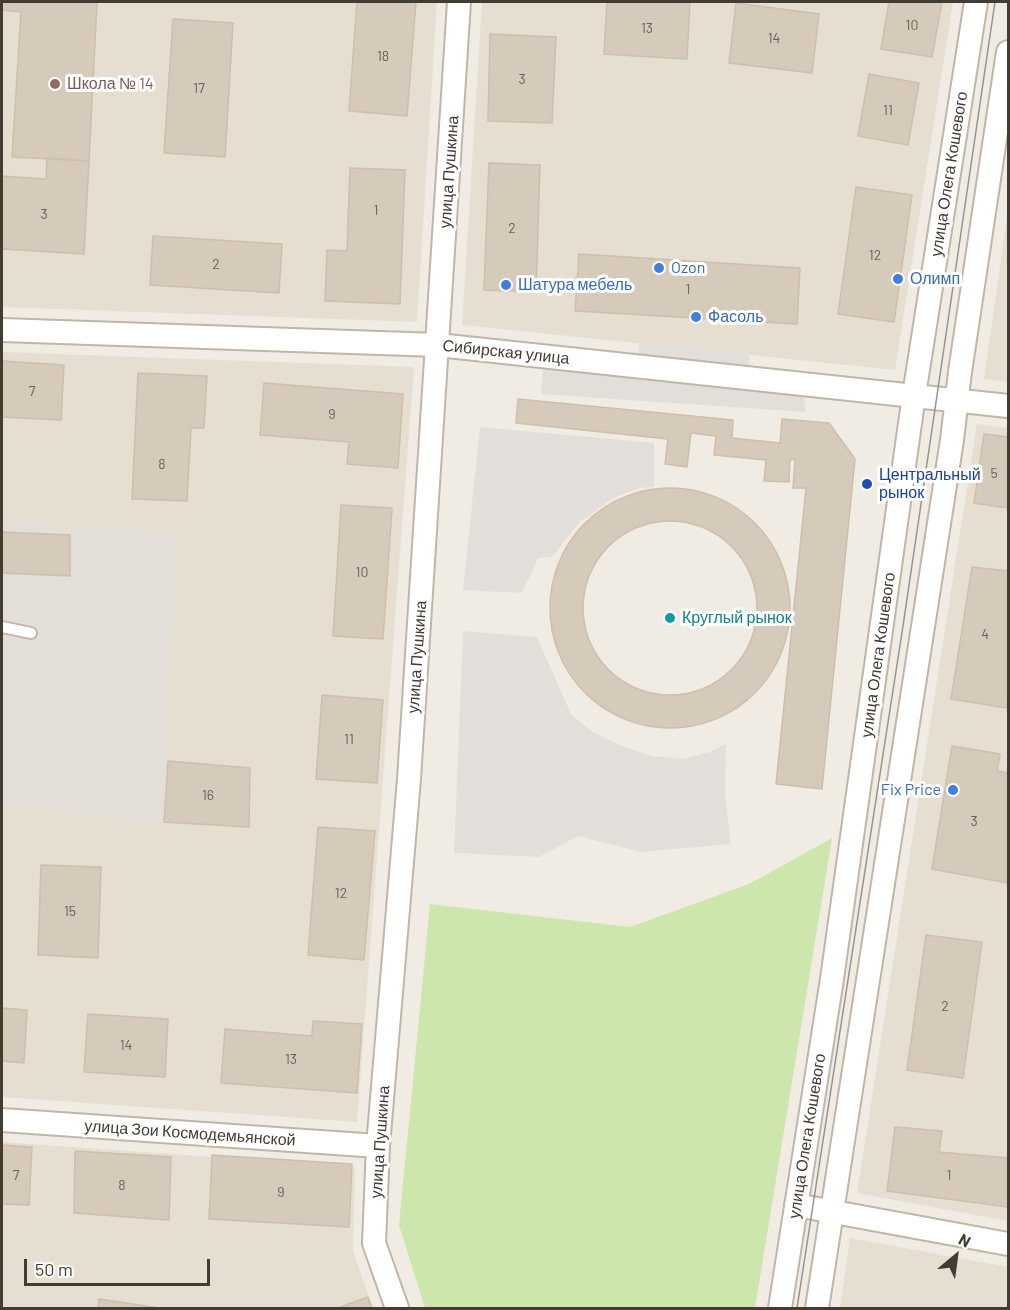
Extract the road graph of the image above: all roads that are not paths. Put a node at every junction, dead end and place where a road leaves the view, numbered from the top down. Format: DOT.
graph roads {
  1 [pos="459,2"];
  2 [pos="976,2"];
  3 [pos="1008,52"];
  4 [pos="2,330"];
  5 [pos="438,345"];
  6 [pos="914,395"];
  7 [pos="958,399"];
  8 [pos="1008,406"];
  9 [pos="2,627"];
  10 [pos="31,633"];
  11 [pos="2,1120"];
  12 [pos="378,1146"];
  13 [pos="796,1205"];
  14 [pos="832,1212"];
  15 [pos="1008,1244"];
  16 [pos="397,1308"];
  17 [pos="780,1308"];
  18 [pos="817,1308"];
  1 -- 5 [label="street, улица Пушкина"];
  2 -- 6 [label="street, улица Олега Кошевого"];
  3 -- 7 [label="street"];
  4 -- 5 [label="street, Сибирская улица"];
  5 -- 6 [label="street, Сибирская улица"];
  5 -- 12 [label="street, улица Пушкина"];
  6 -- 7 [label="street, Сибирская улица"];
  6 -- 13 [label="street, улица Олега Кошевого"];
  7 -- 8 [label="street, Сибирская улица"];
  7 -- 14 [label="street"];
  9 -- 10 [label="lane"];
  11 -- 12 [label="street, улица Зои Космодемьянской"];
  12 -- 16 [label="street, улица Пушкина"];
  13 -- 14 [label="street"];
  13 -- 17 [label="street, улица Олега Кошевого"];
  14 -- 15 [label="street"];
  14 -- 18 [label="street"];
}
